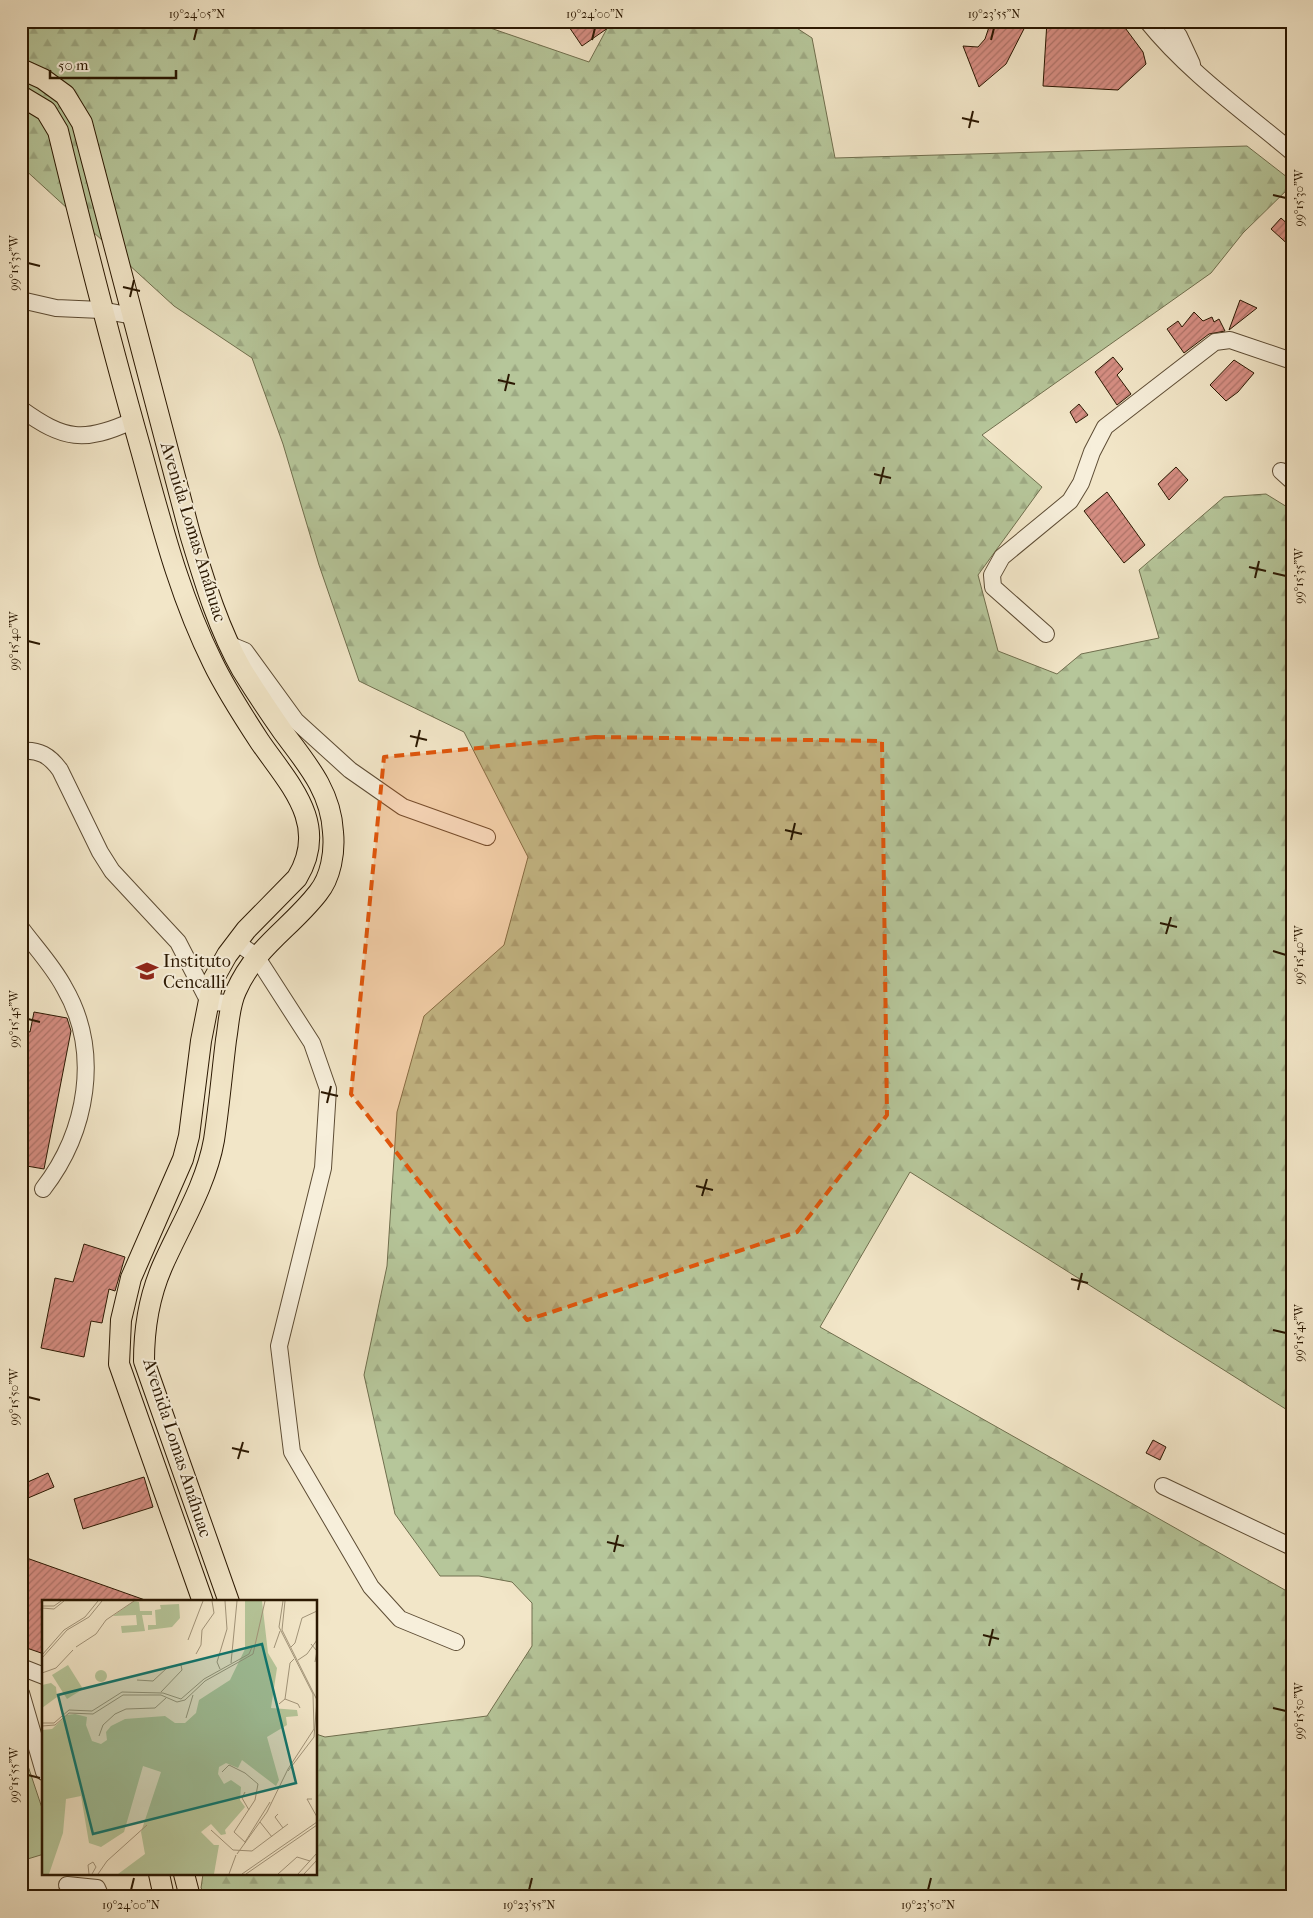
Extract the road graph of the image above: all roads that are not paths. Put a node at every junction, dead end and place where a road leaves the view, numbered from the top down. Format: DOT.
graph roads {
  1 [pos="1148,21"];
  2 [pos="1168,21"];
  3 [pos="21,56"];
  4 [pos="21,69"];
  5 [pos="1194,71"];
  6 [pos="65,94"];
  7 [pos="21,96"];
  8 [pos="1292,152"];
  9 [pos="21,300"];
  10 [pos="101,310"];
  11 [pos="133,316"];
  12 [pos="1292,361"];
  13 [pos="21,409"];
  14 [pos="132,420"];
  15 [pos="1046,634"];
  16 [pos="228,644"];
  17 [pos="21,751"];
  18 [pos="487,836"];
  19 [pos="21,928"];
  20 [pos="236,942"];
  21 [pos="256,956"];
  22 [pos="208,1002"];
  23 [pos="231,1003"];
  24 [pos="44,1189"];
  25 [pos="1163,1486"];
  26 [pos="1292,1547"];
  27 [pos="202,1600"];
  28 [pos="228,1600"];
  29 [pos="456,1642"];
  30 [pos="21,1667"];
  31 [pos="42,1675"];
  32 [pos="21,1693"];
  33 [pos="42,1765"];
  34 [pos="159,1876"];
  35 [pos="185,1876"];
  36 [pos="69,1885"];
  37 [pos="101,1897"];
  38 [pos="164,1897"];
  39 [pos="190,1897"];
  1 -- 5 [label="street"];
  2 -- 5 [label="street"];
  3 -- 6 [label="main road"];
  4 -- 6 [label="main road, Avenida Lomas Anáhuac"];
  5 -- 8 [label="street"];
  6 -- 11 [label="main road, Avenida Lomas Anáhuac"];
  7 -- 10 [label="main road, Avenida Lomas Anáhuac"];
  9 -- 10 [label="street"];
  10 -- 11 [label="street"];
  10 -- 14 [label="main road, Avenida Lomas Anáhuac"];
  11 -- 16 [label="main road, Avenida Lomas Anáhuac"];
  12 -- 15 [label="street"];
  13 -- 14 [label="street"];
  14 -- 20 [label="main road, Avenida Lomas Anáhuac"];
  16 -- 18 [label="street"];
  16 -- 21 [label="main road, Avenida Lomas Anáhuac"];
  17 -- 22 [label="street"];
  19 -- 24 [label="street"];
  20 -- 21 [label="street"];
  20 -- 22 [label="main road, Avenida Lomas Anáhuac"];
  21 -- 23 [label="main road, Avenida Lomas Anáhuac"];
  21 -- 29 [label="street"];
  22 -- 23 [label="street"];
  22 -- 27 [label="main road, Avenida Lomas Anáhuac"];
  23 -- 28 [label="main road, Avenida Lomas Anáhuac"];
  25 -- 26 [label="street"];
  30 -- 31 [label="street"];
  32 -- 33 [label="street"];
  34 -- 38 [label="main road"];
  35 -- 39 [label="main road"];
  36 -- 37 [label="street"];
}
